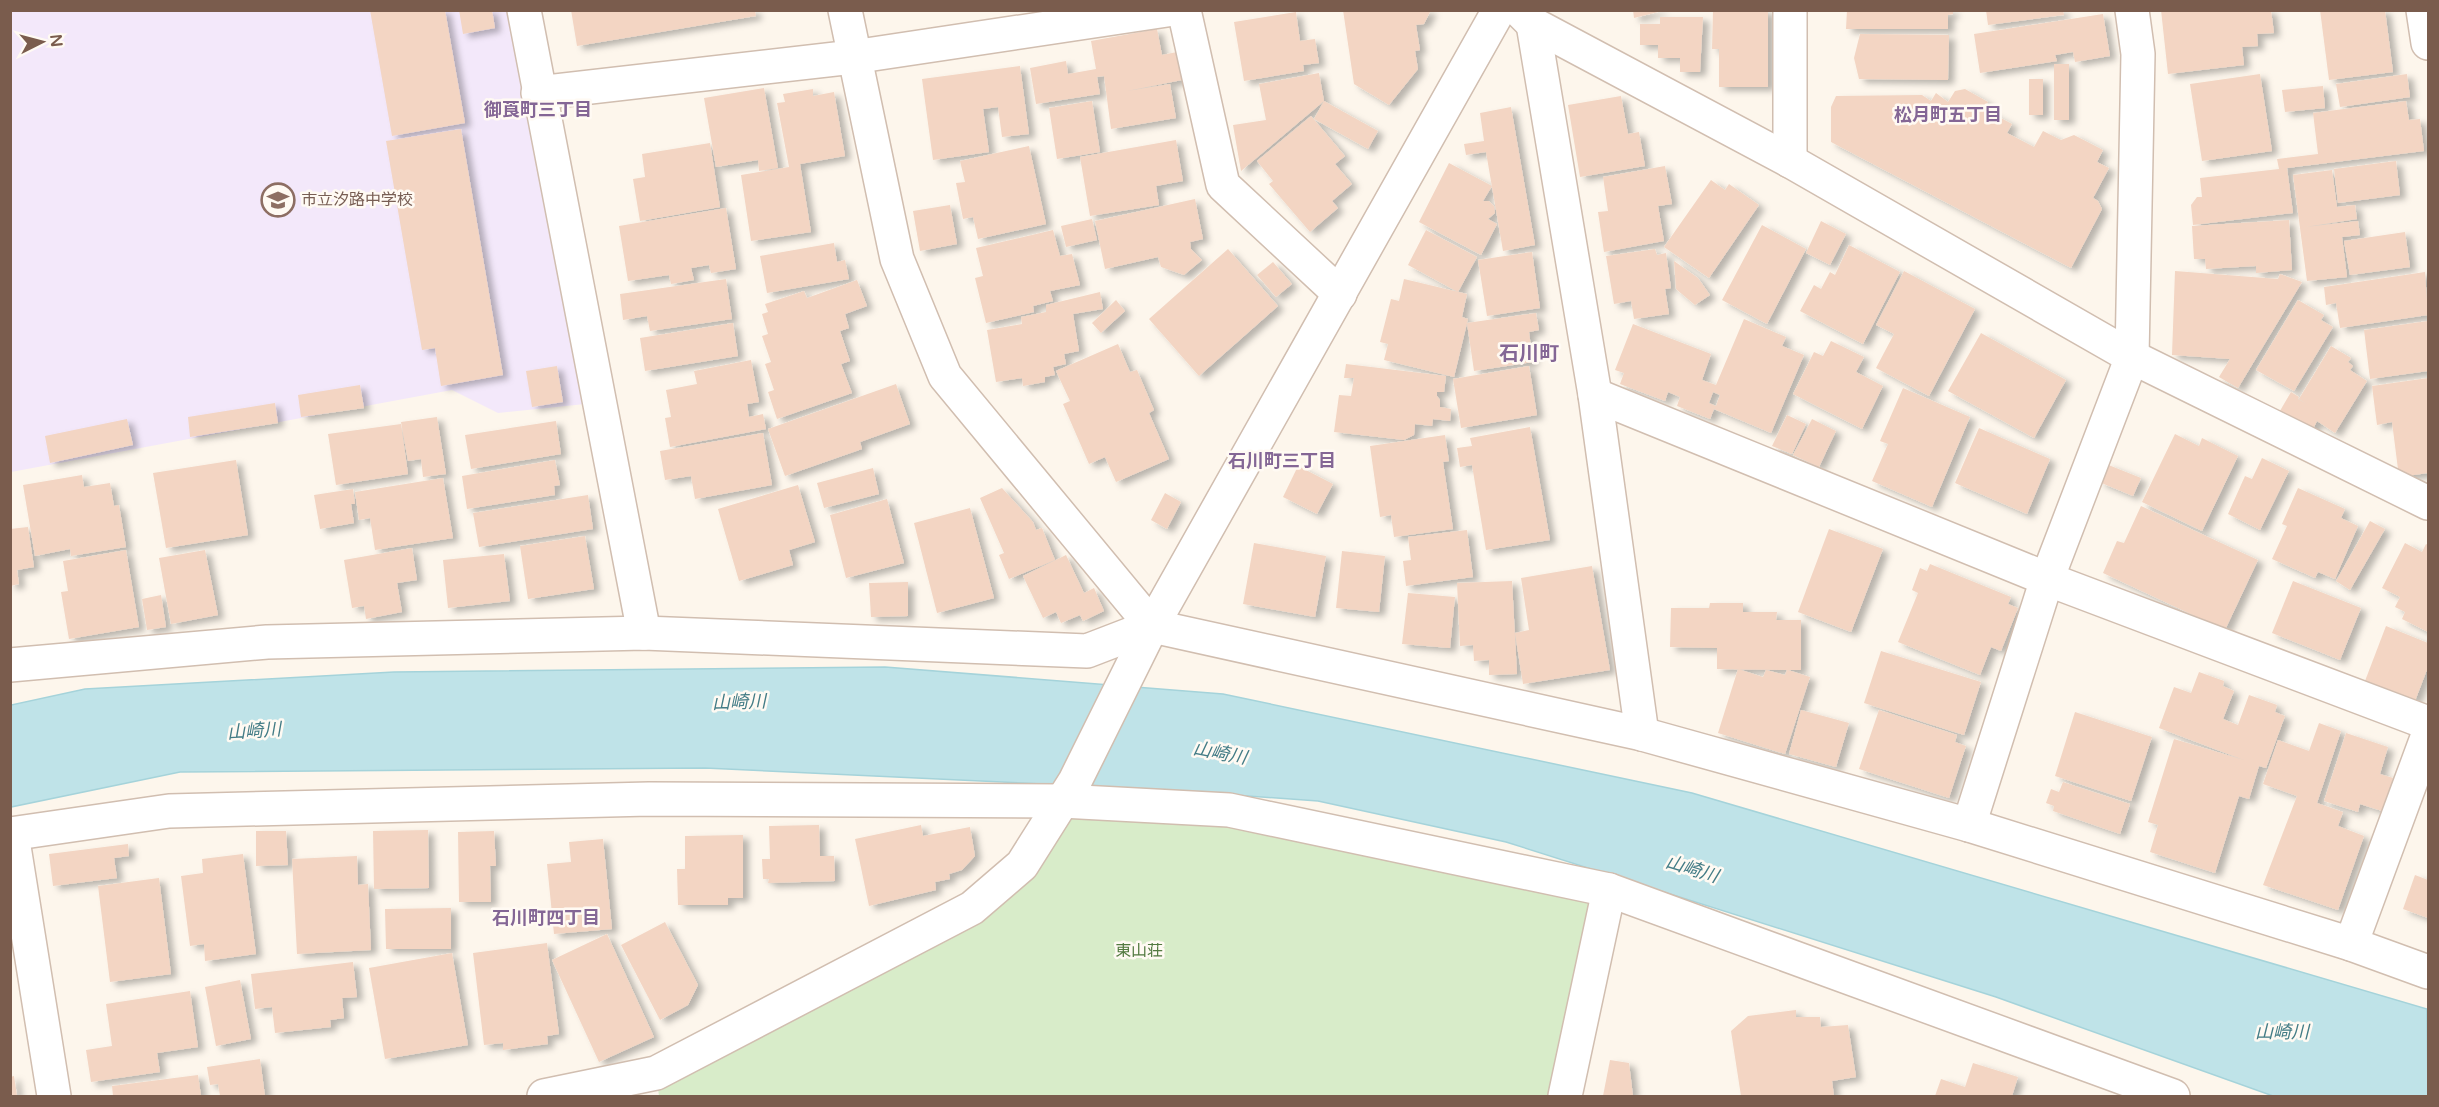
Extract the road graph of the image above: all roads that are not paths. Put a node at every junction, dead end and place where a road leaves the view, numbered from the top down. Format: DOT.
graph roads {
  1 [pos="524,10"];
  2 [pos="845,10"];
  3 [pos="1167,10"];
  4 [pos="1184,10"];
  5 [pos="1499,10"];
  6 [pos="1791,10"];
  7 [pos="2132,10"];
  8 [pos="2423,10"];
  9 [pos="1526,17"];
  10 [pos="2428,43"];
  11 [pos="853,57"];
  12 [pos="538,93"];
  13 [pos="1790,160"];
  14 [pos="1340,294"];
  15 [pos="2132,357"];
  16 [pos="1595,395"];
  17 [pos="2428,503"];
  18 [pos="2047,579"];
  19 [pos="1152,626"];
  20 [pos="644,633"];
  21 [pos="10,665"];
  22 [pos="2428,723"];
  23 [pos="1642,735"];
  24 [pos="2428,735"];
  25 [pos="1069,791"];
  26 [pos="1968,825"];
  27 [pos="11,834"];
  28 [pos="1609,890"];
  29 [pos="2351,944"];
  30 [pos="2428,972"];
  31 [pos="658,1085"];
  32 [pos="54,1096"];
  33 [pos="544,1096"];
  34 [pos="1565,1096"];
  35 [pos="2173,1096"];
  1 -- 12 [label="street"];
  2 -- 11 [label="street"];
  3 -- 11 [label="street"];
  4 -- 14 [label="street"];
  5 -- 14 [label="street"];
  6 -- 13 [label="street"];
  7 -- 15 [label="street"];
  8 -- 10 [label="street"];
  9 -- 13 [label="street"];
  9 -- 16 [label="street"];
  11 -- 12 [label="street"];
  11 -- 19 [label="street"];
  12 -- 20 [label="street"];
  13 -- 15 [label="street"];
  14 -- 19 [label="street"];
  15 -- 17 [label="street"];
  15 -- 18 [label="street"];
  16 -- 18 [label="street"];
  16 -- 23 [label="street"];
  18 -- 22 [label="street"];
  18 -- 26 [label="street"];
  19 -- 20 [label="street"];
  19 -- 23 [label="street"];
  19 -- 25 [label="street"];
  20 -- 21 [label="street"];
  23 -- 26 [label="street"];
  24 -- 29 [label="street"];
  25 -- 27 [label="street"];
  25 -- 28 [label="street"];
  25 -- 31 [label="street"];
  26 -- 29 [label="street"];
  27 -- 32 [label="street"];
  28 -- 34 [label="street"];
  28 -- 35 [label="street"];
  29 -- 30 [label="street"];
  31 -- 33 [label="street"];
}
